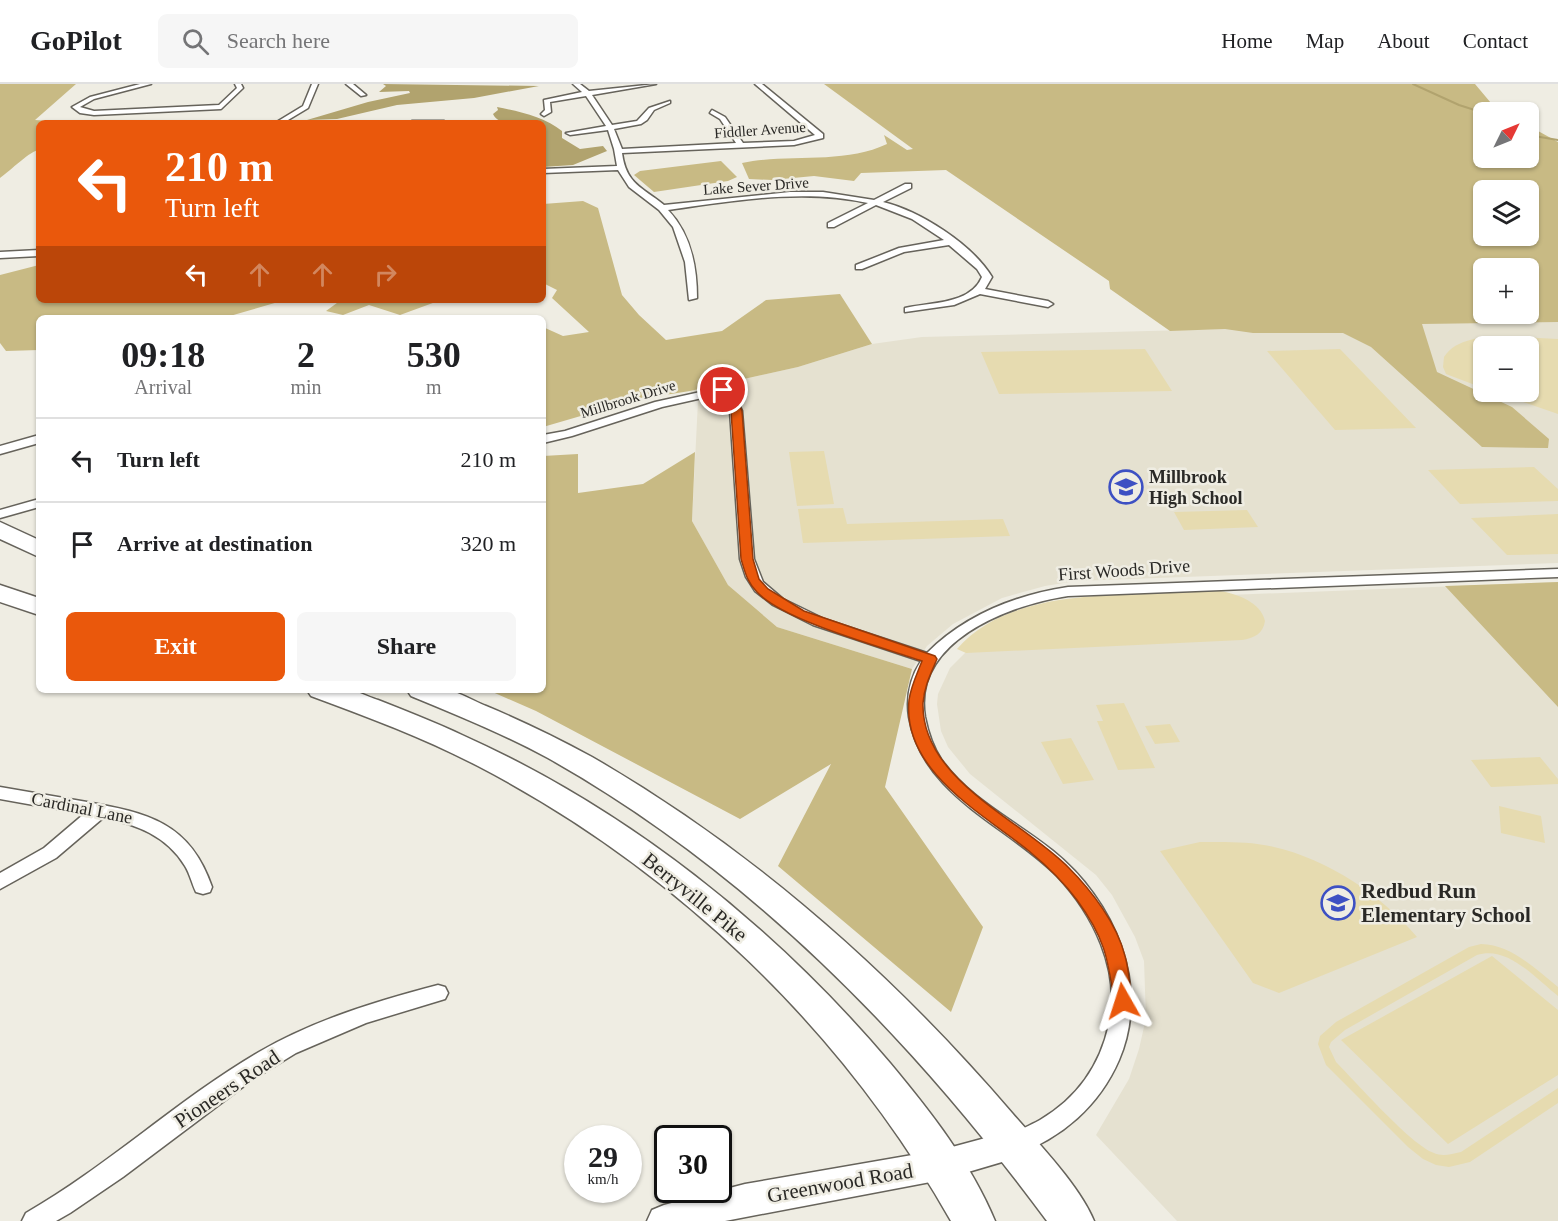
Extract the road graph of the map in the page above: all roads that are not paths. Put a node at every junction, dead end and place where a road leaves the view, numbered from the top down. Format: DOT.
graph roads {
  1 [pos="148,84"];
  2 [pos="238,84"];
  3 [pos="315,84"];
  4 [pos="350,84"];
  5 [pos="576,84"];
  6 [pos="653,84"];
  7 [pos="758,84"];
  8 [pos="136,85"];
  9 [pos="589,94"];
  10 [pos="363,95"];
  11 [pos="668,102"];
  12 [pos="135,111"];
  13 [pos="712,112"];
  14 [pos="544,114"];
  15 [pos="128,120"];
  16 [pos="283,120"];
  17 [pos="610,128"];
  18 [pos="570,133"];
  19 [pos="741,145"];
  20 [pos="618,151"];
  21 [pos="621,168"];
  22 [pos="546,171"];
  23 [pos="908,186"];
  24 [pos="874,203"];
  25 [pos="662,208"];
  26 [pos="831,225"];
  27 [pos="949,242"];
  28 [pos="36,253"];
  29 [pos="0,255"];
  30 [pos="860,267"];
  31 [pos="979,291"];
  32 [pos="692,298"];
  33 [pos="1048,304"];
  34 [pos="908,310"];
  35 [pos="546,438"];
  36 [pos="36,440"];
  37 [pos="0,450"];
  38 [pos="36,504"];
  39 [pos="0,514"];
  40 [pos="0,529"];
  41 [pos="36,548"];
  42 [pos="1558,573"];
  43 [pos="0,592"];
  44 [pos="36,606"];
  45 [pos="930,659"];
  46 [pos="329,693"];
  47 [pos="429,693"];
  48 [pos="0,793"];
  49 [pos="100,810"];
  50 [pos="0,882"];
  51 [pos="203,887"];
  52 [pos="438,993"];
  53 [pos="1015,1145"];
  54 [pos="941,1165"];
  55 [pos="34,1221"];
  56 [pos="664,1221"];
  57 [pos="974,1221"];
  58 [pos="1073,1221"];
  1 -- 8 [label="street"];
  2 -- 12 [label="street"];
  3 -- 16 [label="street"];
  4 -- 10 [label="street"];
  5 -- 9 [label="street"];
  6 -- 9 [label="street"];
  7 -- 19 [label="street, Fiddler Avenue"];
  8 -- 12 [label="street"];
  9 -- 14 [label="street"];
  9 -- 17 [label="street"];
  11 -- 17 [label="street"];
  12 -- 15 [label="street"];
  13 -- 19 [label="street"];
  17 -- 18 [label="street"];
  17 -- 20 [label="street"];
  19 -- 20 [label="street, Fiddler Avenue"];
  20 -- 21 [label="street"];
  21 -- 22 [label="street"];
  21 -- 25 [label="street"];
  23 -- 24 [label="street"];
  24 -- 25 [label="street, Lake Sever Drive"];
  24 -- 26 [label="street"];
  24 -- 27 [label="street, Lake Sever Drive"];
  25 -- 32 [label="street"];
  27 -- 30 [label="street"];
  27 -- 31 [label="street, Lake Sever Drive"];
  28 -- 29 [label="street"];
  31 -- 33 [label="street"];
  31 -- 34 [label="street"];
  35 -- 45 [label="street, Millbrook Drive"];
  36 -- 37 [label="street"];
  38 -- 39 [label="street"];
  40 -- 41 [label="highway"];
  42 -- 45 [label="street, First Woods Drive"];
  43 -- 44 [label="highway"];
  45 -- 53 [label="street, First Woods Drive"];
  46 -- 54 [label="highway, Berryville Pike"];
  47 -- 53 [label="highway"];
  48 -- 49 [label="street, Cardinal Lane"];
  49 -- 50 [label="street"];
  49 -- 51 [label="street, Cardinal Lane"];
  52 -- 55 [label="street, Pioneers Road"];
  53 -- 54 [label="main road, Greenwood Road"];
  53 -- 58 [label="highway"];
  54 -- 56 [label="main road, Greenwood Road"];
  54 -- 57 [label="highway, Berryville Pike"];
}
